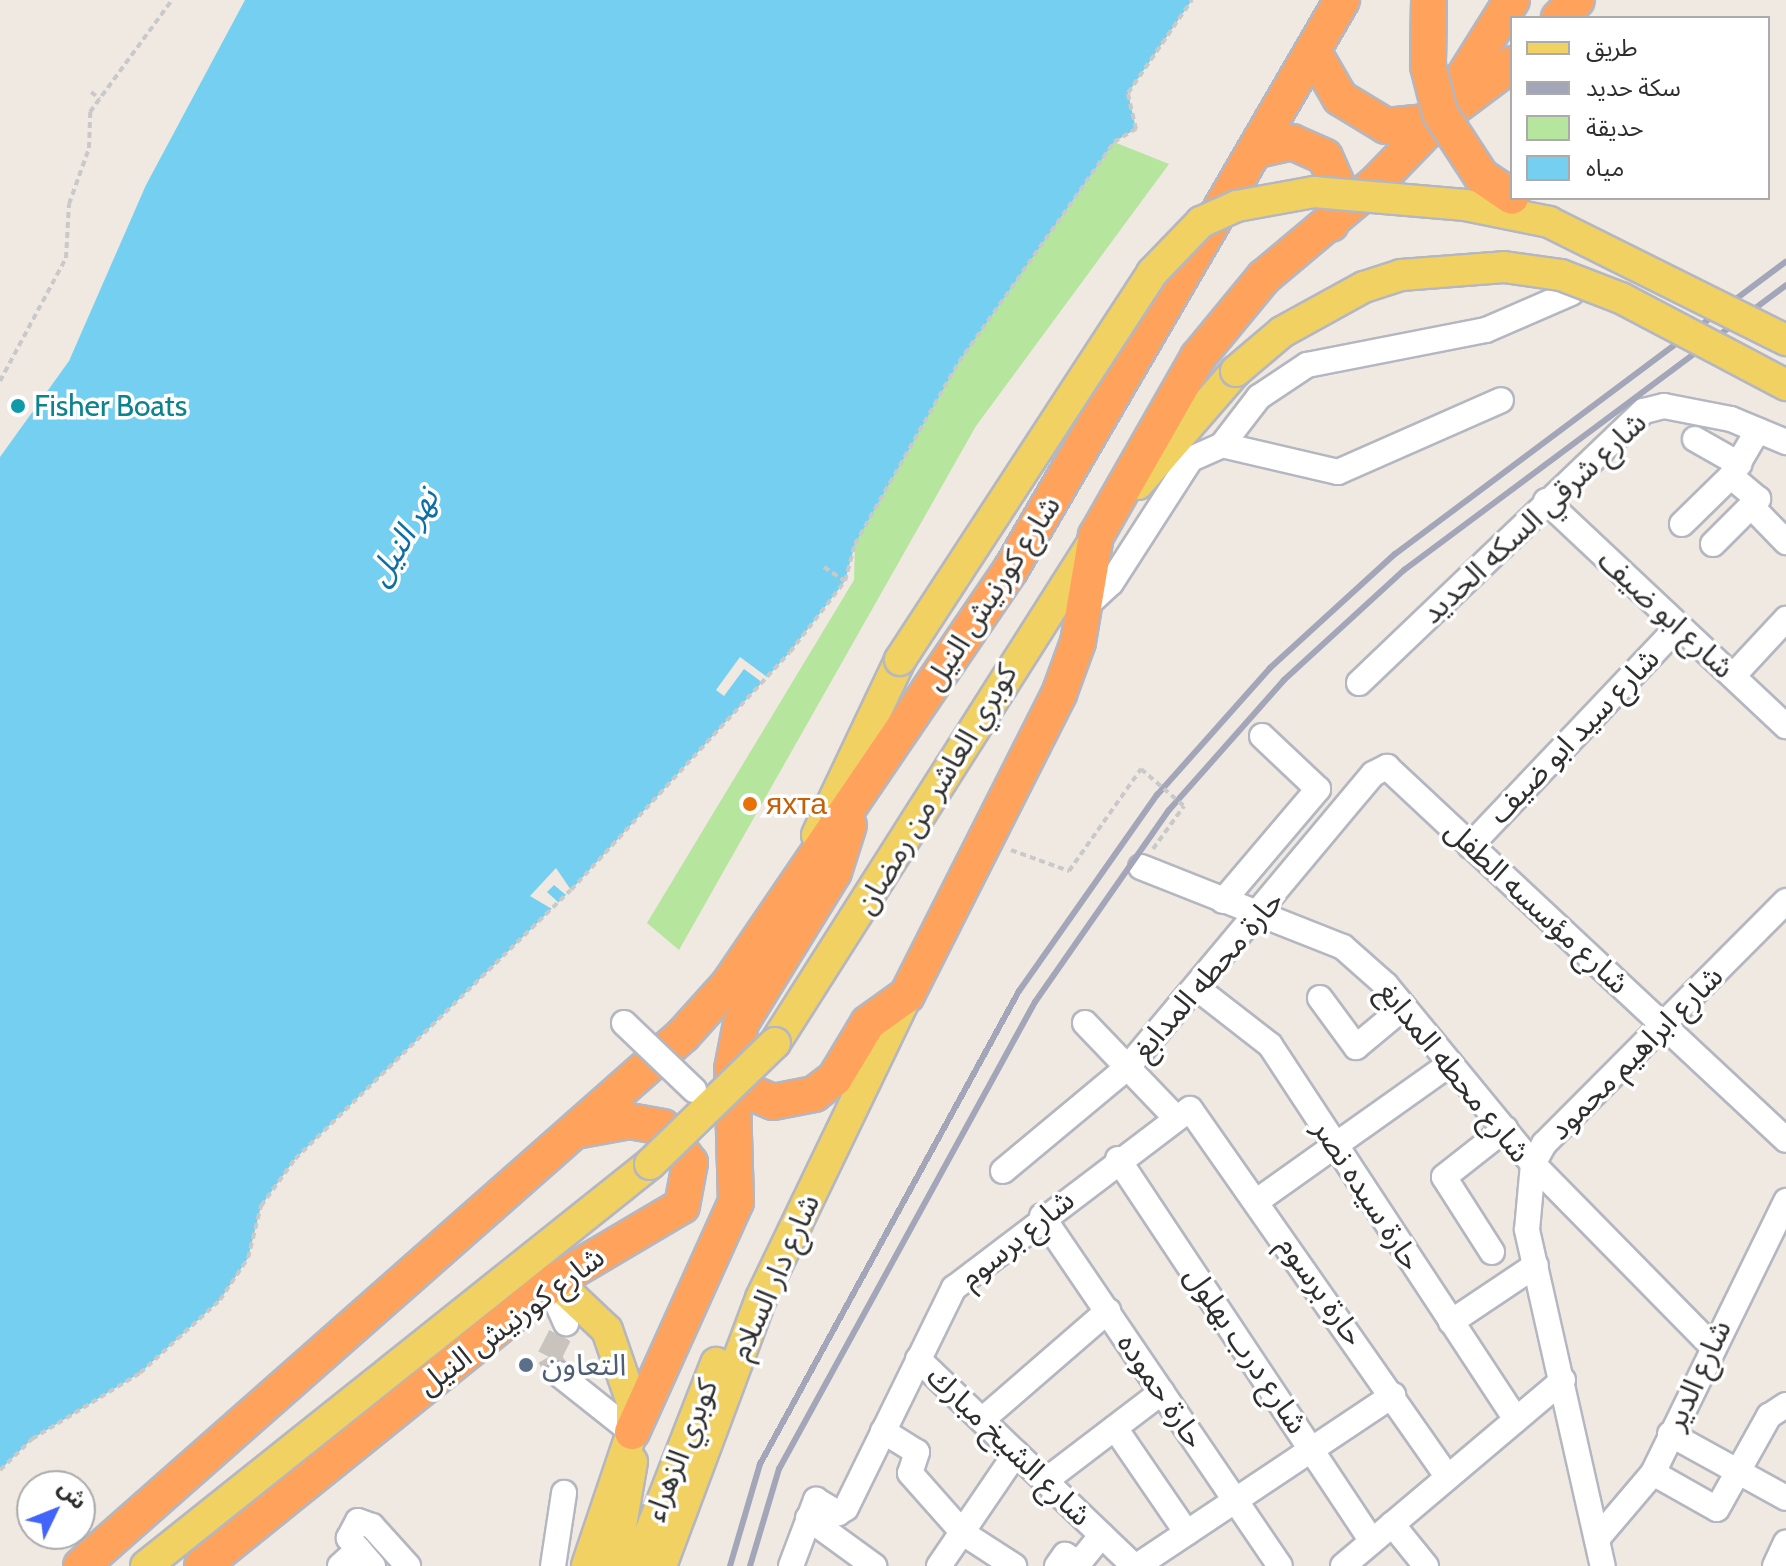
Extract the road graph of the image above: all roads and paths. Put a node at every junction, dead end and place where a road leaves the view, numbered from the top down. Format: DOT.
graph roads {
  1 [pos="172,0"];
  2 [pos="1192,0"];
  3 [pos="1342,0"];
  4 [pos="1429,0"];
  5 [pos="1512,0"];
  6 [pos="1577,0"];
  7 [pos="1561,16"];
  8 [pos="1313,51"];
  9 [pos="1510,66"];
  10 [pos="91,92"];
  11 [pos="100,99"];
  12 [pos="1436,121"];
  13 [pos="1258,150"];
  14 [pos="1510,196"];
  15 [pos="1516,200"];
  16 [pos="1549,222"];
  17 [pos="1331,224"];
  18 [pos="1571,293"];
  19 [pos="1786,340"];
  20 [pos="0,381"];
  21 [pos="1786,385"];
  22 [pos="1501,400"];
  23 [pos="1758,430"];
  24 [pos="1695,439"];
  25 [pos="1786,442"];
  26 [pos="1222,445"];
  27 [pos="1735,470"];
  28 [pos="1546,501"];
  29 [pos="1752,507"];
  30 [pos="1682,524"];
  31 [pos="1096,536"];
  32 [pos="1786,542"];
  33 [pos="1713,544"];
  34 [pos="824,567"];
  35 [pos="845,581"];
  36 [pos="1085,607"];
  37 [pos="1786,619"];
  38 [pos="1678,627"];
  39 [pos="1733,676"];
  40 [pos="1359,683"];
  41 [pos="1786,726"];
  42 [pos="1262,736"];
  43 [pos="1394,771"];
  44 [pos="850,804"];
  45 [pos="983,840"];
  46 [pos="1470,846"];
  47 [pos="1146,859"];
  48 [pos="788,897"];
  49 [pos="1223,901"];
  50 [pos="1786,901"];
  51 [pos="1262,916"];
  52 [pos="1198,989"];
  53 [pos="907,995"];
  54 [pos="1320,998"];
  55 [pos="1403,1008"];
  56 [pos="624,1023"];
  57 [pos="1085,1023"];
  58 [pos="1666,1029"];
  59 [pos="1447,1066"];
  60 [pos="1128,1067"];
  61 [pos="733,1085"];
  62 [pos="694,1090"];
  63 [pos="1182,1113"];
  64 [pos="1505,1129"];
  65 [pos="570,1133"];
  66 [pos="1786,1140"];
  67 [pos="1333,1145"];
  68 [pos="1118,1159"];
  69 [pos="1533,1164"];
  70 [pos="1003,1171"];
  71 [pos="1257,1201"];
  72 [pos="1786,1201"];
  73 [pos="1042,1216"];
  74 [pos="1778,1242"];
  75 [pos="1492,1252"];
  76 [pos="1536,1265"];
  77 [pos="552,1283"];
  78 [pos="761,1298"];
  79 [pos="1108,1311"];
  80 [pos="1451,1322"];
  81 [pos="566,1323"];
  82 [pos="1710,1344"];
  83 [pos="918,1359"];
  84 [pos="559,1374"];
  85 [pos="1563,1380"];
  86 [pos="1162,1392"];
  87 [pos="1393,1395"];
  88 [pos="1786,1405"];
  89 [pos="1516,1419"];
  90 [pos="982,1420"];
  91 [pos="1115,1428"];
  92 [pos="883,1431"];
  93 [pos="632,1432"];
  94 [pos="1670,1434"];
  95 [pos="1312,1449"];
  96 [pos="1016,1453"];
  97 [pos="0,1470"];
  98 [pos="1653,1473"];
  99 [pos="1737,1474"];
  100 [pos="1448,1477"];
  101 [pos="1045,1481"];
  102 [pos="564,1493"];
  103 [pos="1786,1498"];
  104 [pos="1234,1501"];
  105 [pos="812,1509"];
  106 [pos="1392,1524"];
  107 [pos="963,1533"];
  108 [pos="1187,1533"];
  109 [pos="1597,1539"];
  110 [pos="1372,1541"];
  111 [pos="1786,1542"];
  112 [pos="1120,1557"];
  113 [pos="366,1558"];
  114 [pos="81,1566"];
  115 [pos="146,1566"];
  116 [pos="202,1566"];
  117 [pos="340,1566"];
  118 [pos="408,1566"];
  119 [pos="553,1566"];
  120 [pos="587,1566"];
  121 [pos="614,1566"];
  122 [pos="637,1566"];
  123 [pos="661,1566"];
  124 [pos="791,1566"];
  125 [pos="874,1566"];
  126 [pos="939,1566"];
  127 [pos="1014,1566"];
  128 [pos="1057,1566"];
  129 [pos="1280,1566"];
  130 [pos="1343,1566"];
  131 [pos="1426,1566"];
  132 [pos="1603,1566"];
  133 [pos="1775,1566"];
  1 -- 11 [label="path"];
  2 -- 35 [label="path"];
  3 -- 8 [label="highway, شارع كورنيش النيل"];
  4 -- 14 [label="highway, bridge"];
  5 -- 12 [label="highway, شارع كورنيش النيل"];
  6 -- 7 [label="highway"];
  8 -- 12 [label="highway"];
  8 -- 13 [label="highway, شارع كورنيش النيل"];
  9 -- 12 [label="highway"];
  10 -- 11 [label="path"];
  11 -- 20 [label="path"];
  12 -- 17 [label="highway, شارع كورنيش النيل"];
  13 -- 17 [label="highway"];
  13 -- 44 [label="highway, شارع كورنيش النيل"];
  15 -- 16 [label="highway, bridge"];
  16 -- 19 [label="main road, bridge"];
  16 -- 48 [label="main road, bridge"];
  17 -- 31 [label="highway, شارع كورنيش النيل"];
  18 -- 26 [label="street"];
  21 -- 31 [label="main road, كوبري العاشر من رمضان, bridge"];
  22 -- 26 [label="street"];
  23 -- 25 [label="street, شارع شرقي السكه الحديد"];
  23 -- 27 [label="street"];
  23 -- 28 [label="street, شارع شرقي السكه الحديد"];
  24 -- 27 [label="street"];
  26 -- 36 [label="street"];
  27 -- 29 [label="street"];
  27 -- 30 [label="street"];
  28 -- 38 [label="street, شارع ابو ضيف"];
  28 -- 40 [label="street, شارع شرقي السكه الحديد"];
  29 -- 32 [label="street"];
  29 -- 33 [label="street"];
  31 -- 36 [label="highway, شارع كورنيش النيل"];
  31 -- 115 [label="main road, كوبري العاشر من رمضان, bridge"];
  34 -- 35 [label="path"];
  35 -- 97 [label="path"];
  36 -- 45 [label="highway, شارع كورنيش النيل"];
  37 -- 39 [label="street"];
  38 -- 39 [label="street, شارع ابو ضيف"];
  38 -- 46 [label="street, شارع سيد ابو ضيف"];
  39 -- 41 [label="street, شارع ابو ضيف"];
  42 -- 49 [label="street"];
  43 -- 46 [label="street, شارع مؤسسه الطفل"];
  43 -- 51 [label="street, حارة محطه المدابغ"];
  44 -- 48 [label="highway, شارع كورنيش النيل"];
  44 -- 61 [label="highway"];
  45 -- 47 [label="path, bridge"];
  45 -- 53 [label="highway, شارع كورنيش النيل"];
  46 -- 58 [label="street, شارع مؤسسه الطفل"];
  47 -- 49 [label="street, شارع محطه المدابغ"];
  48 -- 65 [label="highway, شارع كورنيش النيل"];
  49 -- 51 [label="street, شارع محطه المدابغ"];
  50 -- 58 [label="street, شارع ابراهيم محمود"];
  51 -- 52 [label="street, حارة محطه المدابغ"];
  51 -- 55 [label="street, شارع محطه المدابغ"];
  52 -- 60 [label="street, حارة محطه المدابغ"];
  52 -- 67 [label="street, حارة سيده نصر"];
  53 -- 61 [label="highway"];
  53 -- 78 [label="main road, شارع دار السلام"];
  54 -- 55 [label="street"];
  55 -- 59 [label="street, شارع محطه المدابغ"];
  56 -- 62 [label="street, bridge"];
  57 -- 60 [label="street, حارة برسوم"];
  58 -- 66 [label="street, شارع مؤسسه الطفل"];
  58 -- 69 [label="street, شارع ابراهيم محمود"];
  59 -- 64 [label="street, شارع محطه المدابغ"];
  59 -- 67 [label="street"];
  60 -- 63 [label="street, حارة برسوم"];
  60 -- 70 [label="street, حارة محطه المدابغ"];
  61 -- 93 [label="highway"];
  63 -- 68 [label="street, شارع برسوم"];
  63 -- 71 [label="street, حارة برسوم"];
  64 -- 69 [label="street, شارع محطه المدابغ"];
  64 -- 75 [label="street"];
  65 -- 77 [label="highway, شارع كورنيش النيل"];
  65 -- 114 [label="highway, شارع كورنيش النيل"];
  67 -- 71 [label="street"];
  67 -- 80 [label="street, حارة سيده نصر"];
  68 -- 73 [label="street, شارع برسوم"];
  68 -- 95 [label="street, شارع درب بهلول"];
  69 -- 76 [label="street, شارع محطه المدابغ"];
  69 -- 82 [label="street, شارع ابراهيم محمود"];
  71 -- 87 [label="street, حارة برسوم"];
  72 -- 74 [label="street, شارع الدير"];
  73 -- 79 [label="street, حارة حموده"];
  73 -- 83 [label="street, شارع برسوم"];
  74 -- 82 [label="street, شارع الدير"];
  76 -- 80 [label="street"];
  76 -- 85 [label="street, شارع محطه المدابغ"];
  77 -- 81 [label="street"];
  77 -- 93 [label="main road"];
  77 -- 116 [label="highway, شارع كورنيش النيل"];
  78 -- 122 [label="main road, كوبري الزهراء"];
  78 -- 123 [label="main road, شارع دار السلام"];
  79 -- 86 [label="street, حارة حموده"];
  79 -- 90 [label="street"];
  80 -- 89 [label="street, حارة سيده نصر"];
  82 -- 94 [label="street, شارع الدير"];
  83 -- 90 [label="street, شارع الشيخ مبارك"];
  83 -- 92 [label="street, شارع برسوم"];
  84 -- 93 [label="street"];
  85 -- 89 [label="street"];
  85 -- 109 [label="street, شارع محطه المدابغ"];
  86 -- 91 [label="street"];
  86 -- 104 [label="street, حارة حموده"];
  87 -- 95 [label="street"];
  87 -- 100 [label="street, حارة برسوم"];
  88 -- 99 [label="street"];
  89 -- 100 [label="street"];
  90 -- 96 [label="street, شارع الشيخ مبارك"];
  91 -- 101 [label="street"];
  91 -- 108 [label="street"];
  92 -- 105 [label="street, شارع برسوم"];
  92 -- 107 [label="street"];
  93 -- 120 [label="main road"];
  93 -- 121 [label="main road, كوبري الزهراء"];
  94 -- 98 [label="street, شارع الدير"];
  94 -- 99 [label="street"];
  95 -- 104 [label="street"];
  95 -- 110 [label="street, شارع درب بهلول"];
  96 -- 101 [label="street, شارع الشيخ مبارك"];
  96 -- 107 [label="street"];
  98 -- 99 [label="street"];
  98 -- 109 [label="street, شارع الدير"];
  99 -- 103 [label="street"];
  100 -- 106 [label="street"];
  101 -- 112 [label="street, شارع الشيخ مبارك"];
  102 -- 119 [label="street"];
  104 -- 108 [label="street"];
  104 -- 129 [label="street, حارة حموده"];
  105 -- 124 [label="street"];
  105 -- 125 [label="street"];
  106 -- 110 [label="street"];
  106 -- 131 [label="street"];
  107 -- 126 [label="street"];
  107 -- 127 [label="street"];
  108 -- 112 [label="street"];
  109 -- 132 [label="street, شارع محطه المدابغ"];
  110 -- 130 [label="street"];
  111 -- 133 [label="street"];
  112 -- 128 [label="street"];
  113 -- 117 [label="street"];
  113 -- 118 [label="street"];
}
